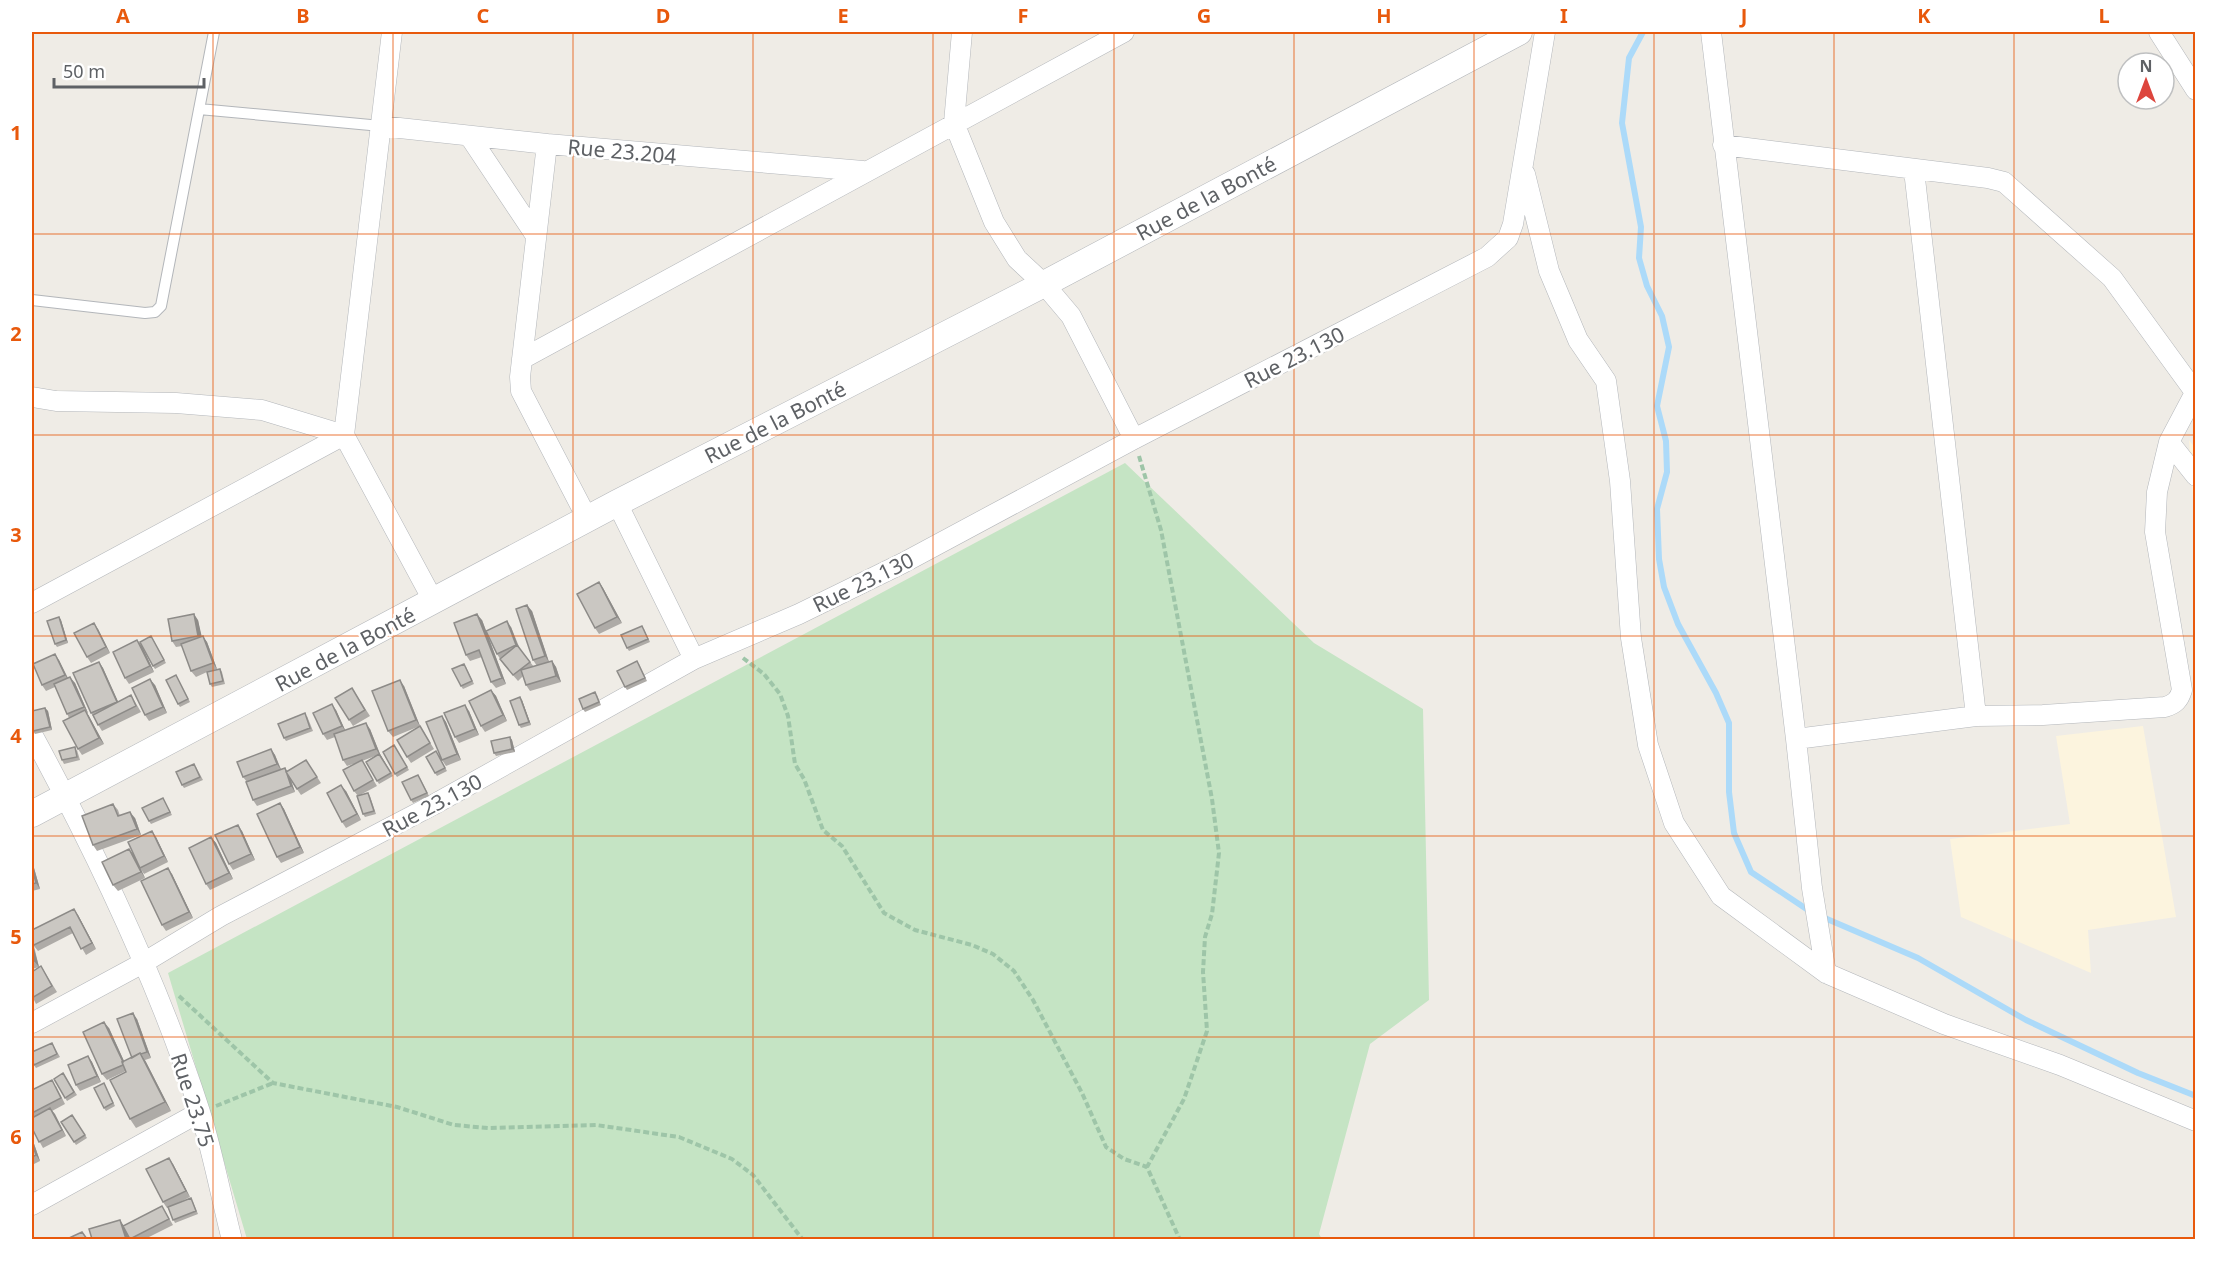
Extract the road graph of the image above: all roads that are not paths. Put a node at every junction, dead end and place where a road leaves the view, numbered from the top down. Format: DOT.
graph roads {
  1 [pos="214,32"];
  2 [pos="392,32"];
  3 [pos="957,32"];
  4 [pos="962,32"];
  5 [pos="1125,32"];
  6 [pos="1519,32"];
  7 [pos="1545,32"];
  8 [pos="1711,32"];
  9 [pos="2159,32"];
  10 [pos="2196,90"];
  11 [pos="199,109"];
  12 [pos="954,123"];
  13 [pos="381,126"];
  14 [pos="470,137"];
  15 [pos="547,144"];
  16 [pos="1723,145"];
  17 [pos="1523,166"];
  18 [pos="1914,170"];
  19 [pos="863,171"];
  20 [pos="536,236"];
  21 [pos="1044,284"];
  22 [pos="32,300"];
  23 [pos="522,359"];
  24 [pos="2195,391"];
  25 [pos="32,397"];
  26 [pos="344,435"];
  27 [pos="1134,439"];
  28 [pos="2169,442"];
  29 [pos="2196,476"];
  30 [pos="617,503"];
  31 [pos="588,520"];
  32 [pos="434,602"];
  33 [pos="32,603"];
  34 [pos="694,659"];
  35 [pos="1976,716"];
  36 [pos="32,734"];
  37 [pos="1796,739"];
  38 [pos="66,797"];
  39 [pos="32,814"];
  40 [pos="143,963"];
  41 [pos="1826,973"];
  42 [pos="32,1023"];
  43 [pos="200,1112"];
  44 [pos="2196,1121"];
  45 [pos="32,1205"];
  46 [pos="232,1239"];
  1 -- 11 [label="lane"];
  2 -- 13 [label="street"];
  3 -- 4 [label="street"];
  4 -- 12 [label="street"];
  5 -- 12 [label="street"];
  6 -- 21 [label="street, Rue de la Bonté"];
  7 -- 17 [label="street, Rue 23.130"];
  8 -- 16 [label="street"];
  9 -- 10 [label="street"];
  11 -- 13 [label="lane"];
  11 -- 22 [label="lane"];
  12 -- 19 [label="street"];
  12 -- 21 [label="street"];
  13 -- 14 [label="street, Rue 23.204"];
  13 -- 26 [label="street"];
  14 -- 15 [label="street, Rue 23.204"];
  14 -- 20 [label="street"];
  15 -- 19 [label="street, Rue 23.204"];
  15 -- 20 [label="street"];
  16 -- 18 [label="street"];
  16 -- 37 [label="street"];
  17 -- 27 [label="street, Rue 23.130"];
  17 -- 41 [label="street"];
  18 -- 24 [label="street"];
  18 -- 35 [label="street"];
  19 -- 23 [label="street"];
  20 -- 23 [label="street"];
  21 -- 27 [label="street"];
  21 -- 30 [label="street, Rue de la Bonté"];
  23 -- 31 [label="street"];
  24 -- 28 [label="street"];
  25 -- 26 [label="street"];
  26 -- 32 [label="street"];
  26 -- 33 [label="street"];
  27 -- 34 [label="street, Rue 23.130"];
  28 -- 29 [label="street"];
  28 -- 35 [label="street"];
  30 -- 31 [label="street, Rue de la Bonté"];
  30 -- 34 [label="street"];
  31 -- 32 [label="street, Rue de la Bonté"];
  32 -- 38 [label="street, Rue de la Bonté"];
  34 -- 40 [label="street, Rue 23.130"];
  35 -- 37 [label="street"];
  36 -- 38 [label="street, Rue 23.75"];
  37 -- 41 [label="street"];
  38 -- 39 [label="street, Rue de la Bonté"];
  38 -- 40 [label="street, Rue 23.75"];
  40 -- 42 [label="street, Rue 23.130"];
  40 -- 43 [label="street, Rue 23.75"];
  41 -- 44 [label="street"];
  43 -- 45 [label="street"];
  43 -- 46 [label="street, Rue 23.75"];
}
